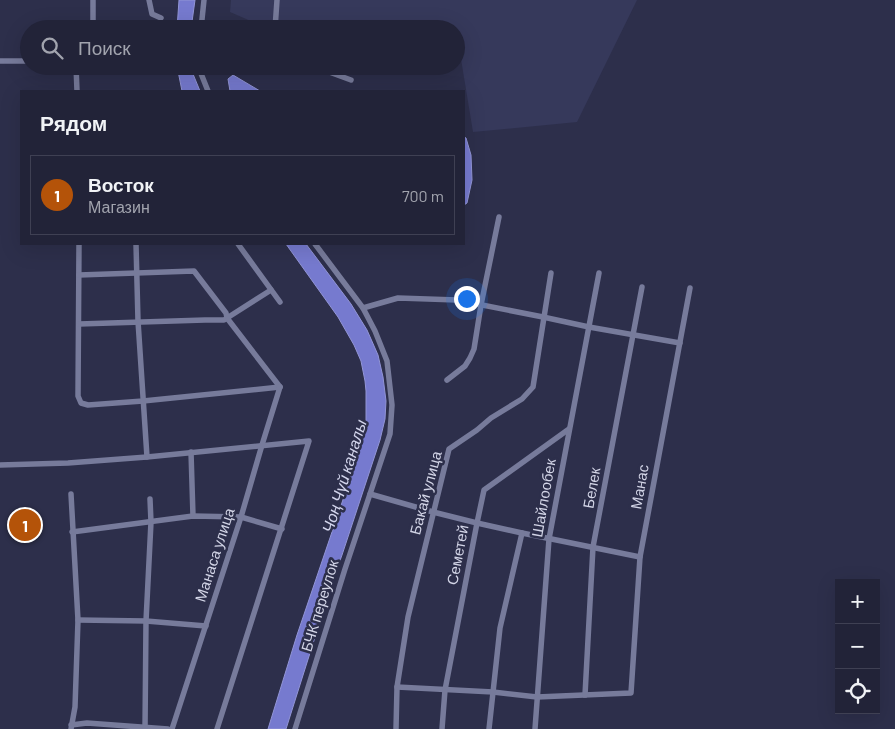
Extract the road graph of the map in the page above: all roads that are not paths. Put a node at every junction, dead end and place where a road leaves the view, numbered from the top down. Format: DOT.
graph roads {
  1 [pos="93,0"];
  2 [pos="149,0"];
  3 [pos="204,0"];
  4 [pos="277,0"];
  5 [pos="161,18"];
  6 [pos="92,20"];
  7 [pos="202,20"];
  8 [pos="276,20"];
  9 [pos="0,61"];
  10 [pos="20,61"];
  11 [pos="76,75"];
  12 [pos="202,75"];
  13 [pos="337,75"];
  14 [pos="351,80"];
  15 [pos="77,90"];
  16 [pos="208,90"];
  17 [pos="499,216"];
  18 [pos="79,245"];
  19 [pos="136,245"];
  20 [pos="239,245"];
  21 [pos="316,245"];
  22 [pos="137,272"];
  23 [pos="550,273"];
  24 [pos="599,273"];
  25 [pos="79,275"];
  26 [pos="642,287"];
  27 [pos="690,288"];
  28 [pos="271,290"];
  29 [pos="280,302"];
  30 [pos="481,305"];
  31 [pos="363,308"];
  32 [pos="227,315"];
  33 [pos="543,317"];
  34 [pos="138,321"];
  35 [pos="79,324"];
  36 [pos="589,327"];
  37 [pos="632,335"];
  38 [pos="680,343"];
  39 [pos="447,380"];
  40 [pos="280,387"];
  41 [pos="143,401"];
  42 [pos="569,429"];
  43 [pos="262,445"];
  44 [pos="192,452"];
  45 [pos="147,457"];
  46 [pos="0,465"];
  47 [pos="71,494"];
  48 [pos="370,494"];
  49 [pos="150,499"];
  50 [pos="433,512"];
  51 [pos="193,516"];
  52 [pos="241,516"];
  53 [pos="151,522"];
  54 [pos="477,523"];
  55 [pos="282,529"];
  56 [pos="72,532"];
  57 [pos="522,533"];
  58 [pos="549,539"];
  59 [pos="594,547"];
  60 [pos="640,556"];
  61 [pos="78,620"];
  62 [pos="146,621"];
  63 [pos="206,626"];
  64 [pos="397,687"];
  65 [pos="445,690"];
  66 [pos="492,692"];
  67 [pos="584,696"];
  68 [pos="538,697"];
  69 [pos="71,727"];
  70 [pos="145,728"];
  71 [pos="168,729"];
  72 [pos="172,729"];
  73 [pos="217,729"];
  74 [pos="295,729"];
  75 [pos="396,729"];
  76 [pos="442,729"];
  77 [pos="489,729"];
  78 [pos="536,729"];
  1 -- 6 [label="street"];
  2 -- 5 [label="street"];
  3 -- 7 [label="street"];
  4 -- 8 [label="street"];
  9 -- 10 [label="street"];
  11 -- 15 [label="street"];
  12 -- 16 [label="street"];
  13 -- 14 [label="street"];
  17 -- 30 [label="street"];
  18 -- 25 [label="street"];
  19 -- 22 [label="street"];
  20 -- 28 [label="street"];
  21 -- 31 [label="street, БЧК переулок"];
  22 -- 25 [label="street"];
  22 -- 32 [label="street"];
  22 -- 34 [label="street"];
  23 -- 33 [label="street, Бакай улица"];
  24 -- 36 [label="street, Шайлообек"];
  25 -- 35 [label="street"];
  26 -- 37 [label="street, Белек"];
  27 -- 38 [label="street, Манас"];
  28 -- 29 [label="street"];
  28 -- 32 [label="street"];
  30 -- 31 [label="street"];
  30 -- 33 [label="street"];
  30 -- 39 [label="street"];
  31 -- 48 [label="street, БЧК переулок"];
  32 -- 34 [label="street"];
  32 -- 40 [label="street"];
  33 -- 36 [label="street"];
  33 -- 50 [label="street, Бакай улица"];
  34 -- 35 [label="street"];
  34 -- 41 [label="street"];
  35 -- 41 [label="street"];
  36 -- 37 [label="street"];
  36 -- 42 [label="street, Шайлообек"];
  37 -- 38 [label="street"];
  37 -- 59 [label="street, Белек"];
  38 -- 60 [label="street, Манас"];
  40 -- 41 [label="street"];
  40 -- 43 [label="street, Манаса улица"];
  41 -- 45 [label="street"];
  42 -- 54 [label="street, Семетей"];
  42 -- 58 [label="street, Шайлообек"];
  43 -- 44 [label="street"];
  43 -- 52 [label="street, Манаса улица"];
  43 -- 55 [label="street"];
  44 -- 45 [label="street"];
  44 -- 51 [label="street"];
  45 -- 46 [label="street"];
  47 -- 56 [label="street"];
  48 -- 50 [label="street"];
  48 -- 74 [label="street, БЧК переулок"];
  49 -- 53 [label="street"];
  50 -- 54 [label="street"];
  50 -- 64 [label="street, Бакай улица"];
  51 -- 52 [label="street"];
  51 -- 53 [label="street"];
  52 -- 55 [label="street"];
  52 -- 63 [label="street, Манаса улица"];
  53 -- 56 [label="street"];
  53 -- 62 [label="street"];
  54 -- 57 [label="street"];
  54 -- 65 [label="street, Семетей"];
  55 -- 73 [label="street"];
  56 -- 61 [label="street"];
  57 -- 58 [label="street"];
  57 -- 66 [label="street"];
  58 -- 59 [label="street"];
  58 -- 68 [label="street, Шайлообек"];
  59 -- 60 [label="street"];
  59 -- 67 [label="street, Белек"];
  60 -- 67 [label="street, Манас"];
  61 -- 62 [label="street"];
  61 -- 69 [label="street"];
  62 -- 63 [label="street"];
  62 -- 70 [label="street"];
  63 -- 72 [label="street, Манаса улица"];
  64 -- 65 [label="street"];
  64 -- 75 [label="street, Бакай улица"];
  65 -- 66 [label="street"];
  65 -- 76 [label="street, Семетей"];
  66 -- 68 [label="street"];
  66 -- 77 [label="street"];
  67 -- 68 [label="street"];
  68 -- 78 [label="street, Шайлообек"];
  69 -- 70 [label="street"];
  70 -- 71 [label="street"];
}
